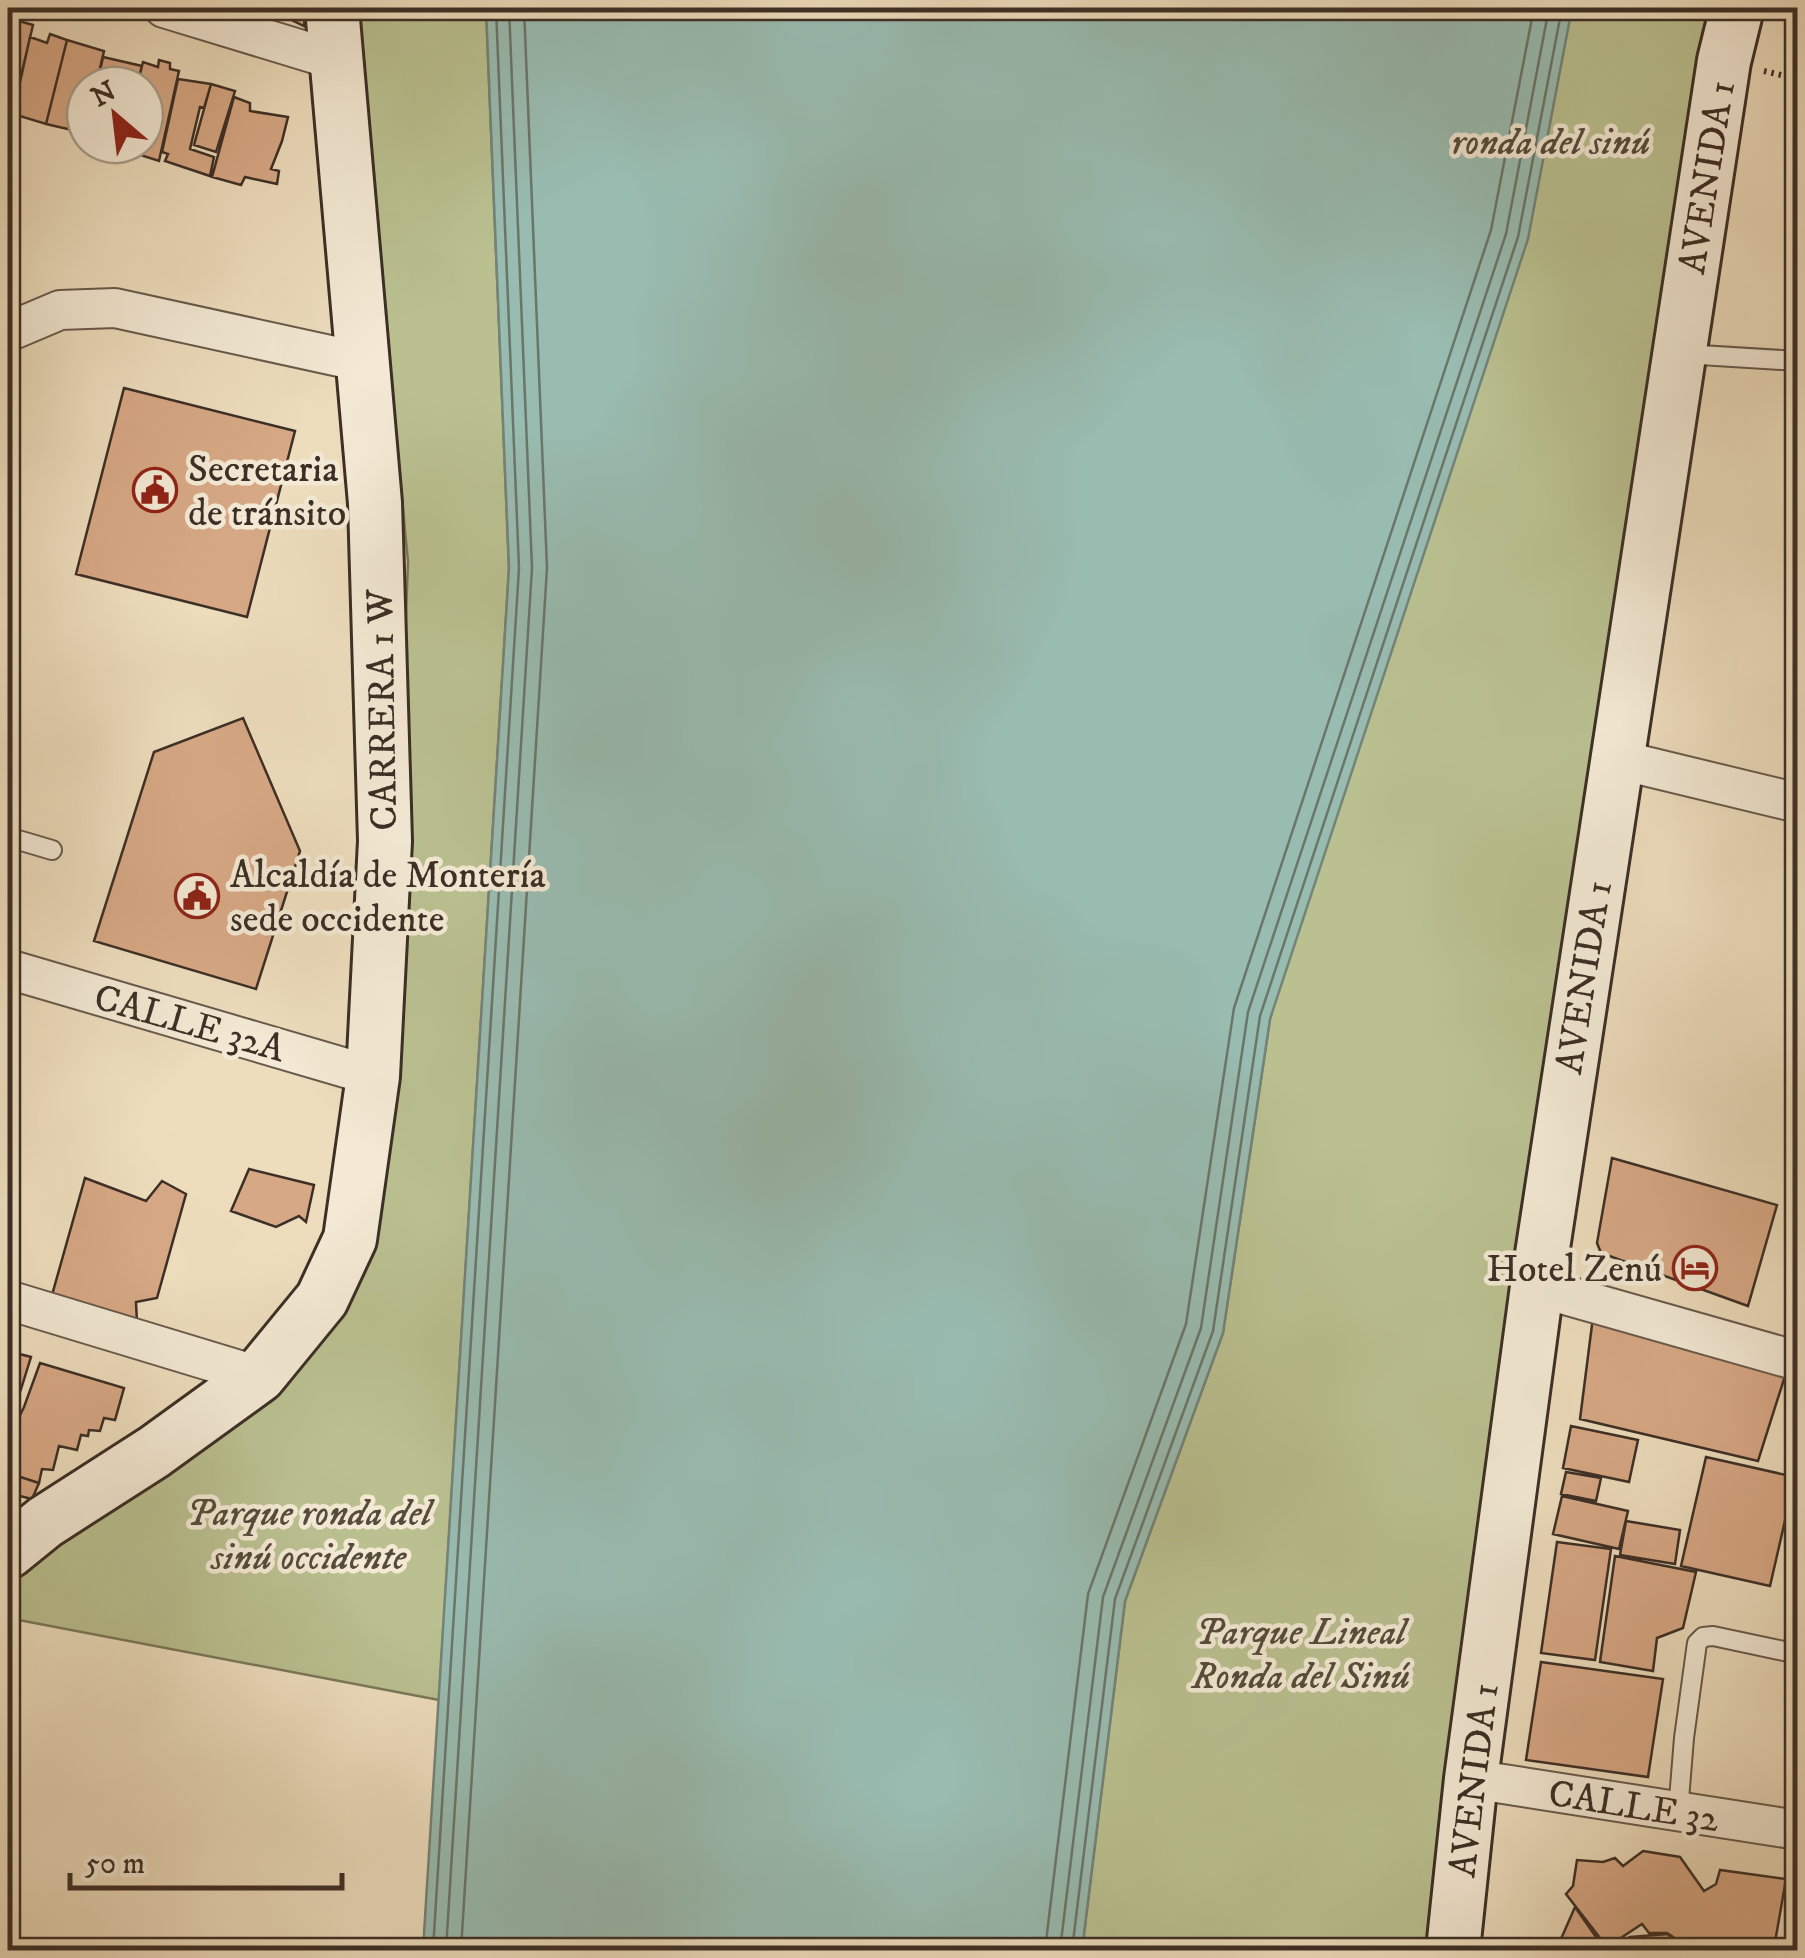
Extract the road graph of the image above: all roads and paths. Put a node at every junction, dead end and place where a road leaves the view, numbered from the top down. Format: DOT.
graph roads {
  1 [pos="164,8"];
  2 [pos="332,8"];
  3 [pos="1737,8"];
  4 [pos="336,60"];
  5 [pos="8,332"];
  6 [pos="1679,354"];
  7 [pos="1798,361"];
  8 [pos="362,362"];
  9 [pos="1616,758"];
  10 [pos="1798,803"];
  11 [pos="8,838"];
  12 [pos="52,850"];
  13 [pos="8,968"];
  14 [pos="373,1076"];
  15 [pos="1537,1287"];
  16 [pos="8,1300"];
  17 [pos="1798,1361"];
  18 [pos="259,1376"];
  19 [pos="8,1552"];
  20 [pos="1793,1653"];
  21 [pos="1471,1778"];
  22 [pos="1678,1813"];
  23 [pos="1798,1830"];
  24 [pos="1453,1950"];
  1 -- 4 [label="street"];
  2 -- 4 [label="street, CARRERA 1 W"];
  3 -- 6 [label="street, AVENIDA 1"];
  4 -- 8 [label="street, CARRERA 1 W"];
  5 -- 8 [label="street"];
  6 -- 7 [label="lane"];
  6 -- 9 [label="street, AVENIDA 1"];
  8 -- 14 [label="street, CARRERA 1 W"];
  9 -- 10 [label="street"];
  9 -- 15 [label="street, AVENIDA 1"];
  11 -- 12 [label="lane"];
  13 -- 14 [label="street, CALLE 32A"];
  14 -- 18 [label="street, CARRERA 1 W"];
  15 -- 17 [label="street"];
  15 -- 21 [label="street, AVENIDA 1"];
  16 -- 18 [label="street"];
  18 -- 19 [label="street, CARRERA 1 W"];
  20 -- 22 [label="lane"];
  21 -- 22 [label="street, CALLE 32"];
  21 -- 24 [label="street, AVENIDA 1"];
  22 -- 23 [label="street, CALLE 32"];
}
